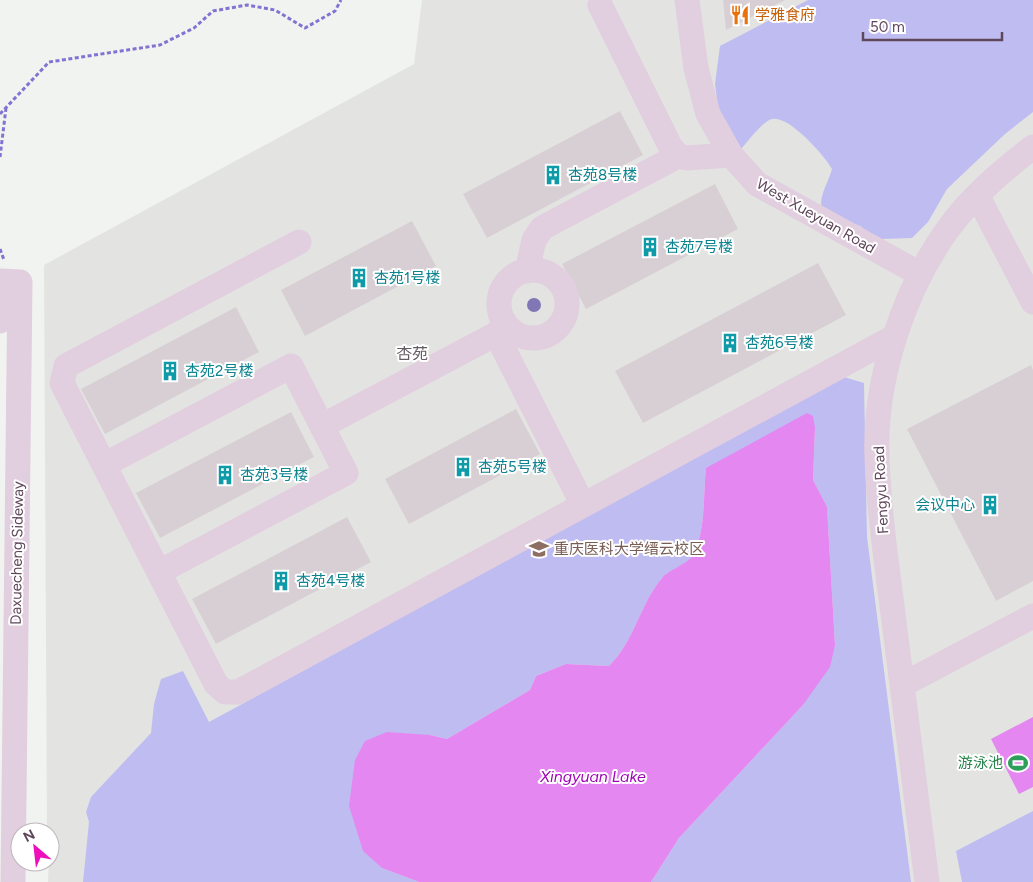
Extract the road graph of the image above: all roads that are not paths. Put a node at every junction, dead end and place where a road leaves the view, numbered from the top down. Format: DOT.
graph roads {
  1 [pos="688,0"];
  2 [pos="600,5"];
  3 [pos="1033,147"];
  4 [pos="730,155"];
  5 [pos="678,156"];
  6 [pos="977,195"];
  7 [pos="299,242"];
  8 [pos="527,271"];
  9 [pos="920,274"];
  10 [pos="1033,302"];
  11 [pos="0,321"];
  12 [pos="500,329"];
  13 [pos="894,337"];
  14 [pos="322,426"];
  15 [pos="104,465"];
  16 [pos="583,505"];
  17 [pos="159,572"];
  18 [pos="1033,616"];
  19 [pos="902,685"];
  20 [pos="13,882"];
  21 [pos="927,882"];
  1 -- 4 [label="street, West Xueyuan Road"];
  2 -- 5 [label="street"];
  3 -- 6 [label="street, Fengyu Road"];
  4 -- 5 [label="street"];
  4 -- 9 [label="street, West Xueyuan Road"];
  5 -- 8 [label="street"];
  6 -- 9 [label="street, Fengyu Road"];
  6 -- 10 [label="street"];
  7 -- 15 [label="street"];
  8 -- 12 [label="street"];
  8 -- 12 [label="street"];
  9 -- 13 [label="street, Fengyu Road"];
  11 -- 20 [label="street, Daxuecheng Sideway"];
  12 -- 14 [label="street"];
  12 -- 16 [label="street"];
  13 -- 16 [label="street"];
  13 -- 19 [label="street, Fengyu Road"];
  14 -- 15 [label="street"];
  14 -- 17 [label="street"];
  15 -- 17 [label="street"];
  16 -- 17 [label="street"];
  18 -- 19 [label="street"];
  19 -- 21 [label="street, Fengyu Road"];
}
